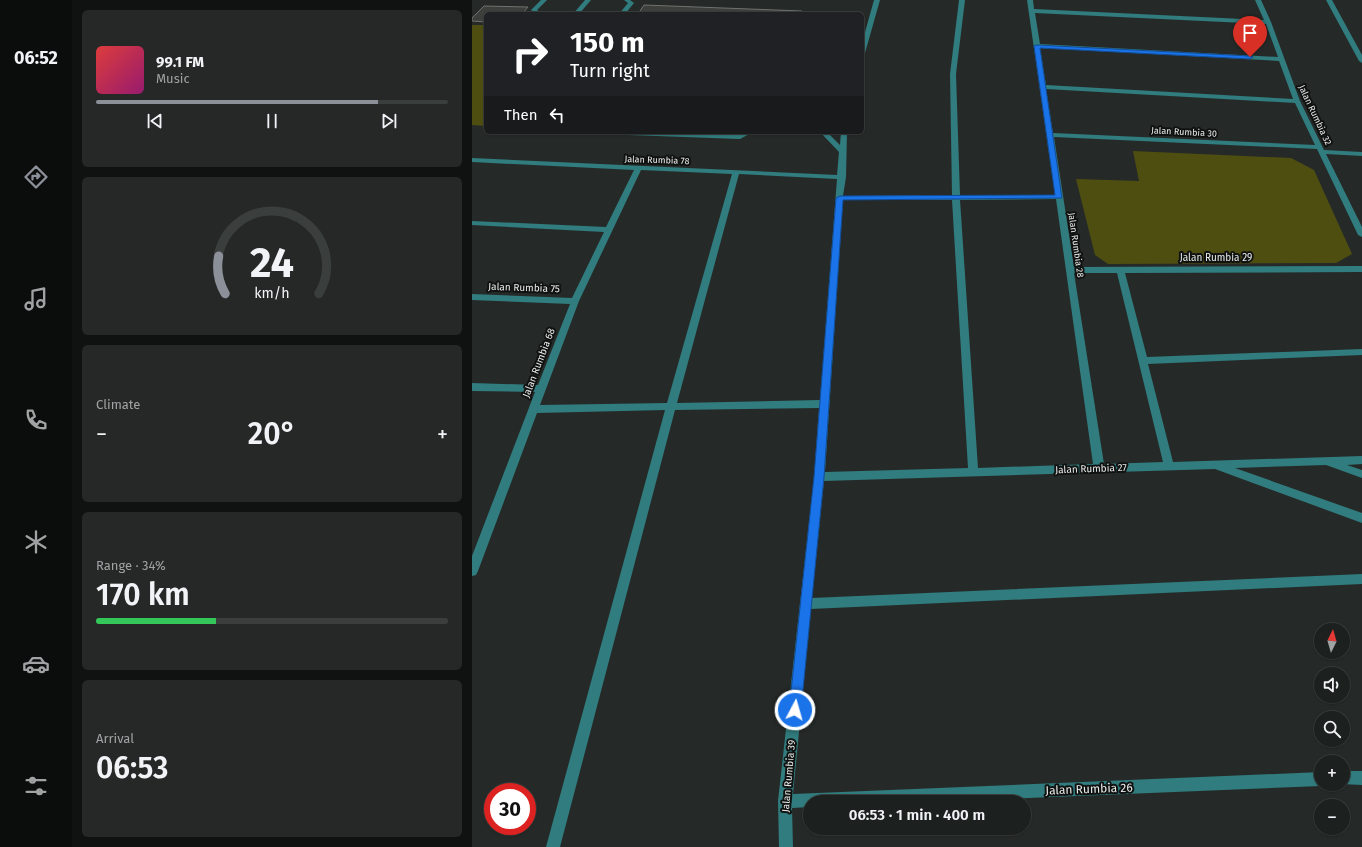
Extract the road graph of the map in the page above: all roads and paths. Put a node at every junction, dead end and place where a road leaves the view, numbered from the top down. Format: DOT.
graph roads {
  1 [pos="544,0"];
  2 [pos="588,0"];
  3 [pos="627,0"];
  4 [pos="877,0"];
  5 [pos="962,0"];
  6 [pos="1030,0"];
  7 [pos="1258,0"];
  8 [pos="1329,0"];
  9 [pos="1032,11"];
  10 [pos="538,12"];
  11 [pos="578,12"];
  12 [pos="624,12"];
  13 [pos="1268,22"];
  14 [pos="864,46"];
  15 [pos="1037,46"];
  16 [pos="1281,59"];
  17 [pos="1362,61"];
  18 [pos="1043,87"];
  19 [pos="1297,101"];
  20 [pos="653,134"];
  21 [pos="746,134"];
  22 [pos="825,134"];
  23 [pos="844,134"];
  24 [pos="1050,135"];
  25 [pos="1320,150"];
  26 [pos="842,151"];
  27 [pos="1362,154"];
  28 [pos="472,160"];
  29 [pos="638,168"];
  30 [pos="736,172"];
  31 [pos="842,177"];
  32 [pos="956,197"];
  33 [pos="1059,197"];
  34 [pos="840,198"];
  35 [pos="472,223"];
  36 [pos="609,230"];
  37 [pos="1362,235"];
  38 [pos="1362,269"];
  39 [pos="1070,270"];
  40 [pos="1120,270"];
  41 [pos="472,297"];
  42 [pos="575,301"];
  43 [pos="1362,352"];
  44 [pos="1143,361"];
  45 [pos="472,387"];
  46 [pos="540,389"];
  47 [pos="824,404"];
  48 [pos="671,406"];
  49 [pos="533,409"];
  50 [pos="1362,460"];
  51 [pos="1325,461"];
  52 [pos="1213,465"];
  53 [pos="1168,466"];
  54 [pos="1099,468"];
  55 [pos="973,472"];
  56 [pos="1362,474"];
  57 [pos="819,477"];
  58 [pos="1362,518"];
  59 [pos="472,571"];
  60 [pos="1362,579"];
  61 [pos="806,604"];
  62 [pos="1350,778"];
  63 [pos="1362,778"];
  64 [pos="1314,779"];
  65 [pos="785,801"];
  66 [pos="553,847"];
  67 [pos="786,847"];
  1 -- 10 [label="street"];
  2 -- 11 [label="street"];
  3 -- 12 [label="street"];
  4 -- 14 [label="street"];
  5 -- 32 [label="street"];
  6 -- 9 [label="street, Jalan Rumbia 28"];
  7 -- 13 [label="street, Jalan Rumbia 32"];
  8 -- 17 [label="street"];
  9 -- 13 [label="street"];
  9 -- 15 [label="street, Jalan Rumbia 28"];
  13 -- 16 [label="street, Jalan Rumbia 32"];
  15 -- 16 [label="street"];
  15 -- 18 [label="street, Jalan Rumbia 28"];
  16 -- 19 [label="street, Jalan Rumbia 32"];
  18 -- 19 [label="street"];
  18 -- 24 [label="street, Jalan Rumbia 28"];
  19 -- 25 [label="street, Jalan Rumbia 32"];
  20 -- 21 [label="street"];
  22 -- 26 [label="street"];
  23 -- 26 [label="street, Jalan Rumbia 39"];
  24 -- 25 [label="street, Jalan Rumbia 30"];
  24 -- 33 [label="street, Jalan Rumbia 28"];
  25 -- 27 [label="street, Jalan Rumbia 30"];
  25 -- 37 [label="street, Jalan Rumbia 32"];
  26 -- 31 [label="street, Jalan Rumbia 39"];
  28 -- 29 [label="street, Jalan Rumbia 78"];
  29 -- 30 [label="street, Jalan Rumbia 78"];
  29 -- 36 [label="street, Jalan Rumbia 68"];
  30 -- 31 [label="street, Jalan Rumbia 78"];
  30 -- 48 [label="street"];
  31 -- 34 [label="street, Jalan Rumbia 39"];
  32 -- 33 [label="street"];
  32 -- 34 [label="street"];
  32 -- 55 [label="street"];
  33 -- 39 [label="street, Jalan Rumbia 28"];
  34 -- 47 [label="street, Jalan Rumbia 39"];
  35 -- 36 [label="street"];
  36 -- 42 [label="street, Jalan Rumbia 68"];
  38 -- 40 [label="street, Jalan Rumbia 29"];
  39 -- 40 [label="street, Jalan Rumbia 29"];
  39 -- 54 [label="street, Jalan Rumbia 28"];
  40 -- 44 [label="street"];
  41 -- 42 [label="street, Jalan Rumbia 75"];
  42 -- 46 [label="street, Jalan Rumbia 68"];
  43 -- 44 [label="street"];
  44 -- 53 [label="street"];
  45 -- 46 [label="street"];
  46 -- 49 [label="street, Jalan Rumbia 68"];
  47 -- 48 [label="street"];
  47 -- 57 [label="street, Jalan Rumbia 39"];
  48 -- 49 [label="street"];
  48 -- 66 [label="street"];
  49 -- 59 [label="street, Jalan Rumbia 68"];
  50 -- 51 [label="street, Jalan Rumbia 27"];
  51 -- 52 [label="street, Jalan Rumbia 27"];
  51 -- 56 [label="street"];
  52 -- 53 [label="street, Jalan Rumbia 27"];
  52 -- 58 [label="street"];
  53 -- 54 [label="street, Jalan Rumbia 27"];
  54 -- 55 [label="street, Jalan Rumbia 27"];
  55 -- 57 [label="street, Jalan Rumbia 27"];
  57 -- 61 [label="street, Jalan Rumbia 39"];
  60 -- 61 [label="street"];
  61 -- 65 [label="street, Jalan Rumbia 39"];
  62 -- 63 [label="street"];
  64 -- 65 [label="street, Jalan Rumbia 26"];
  65 -- 67 [label="street, Jalan Rumbia 39"];
}
